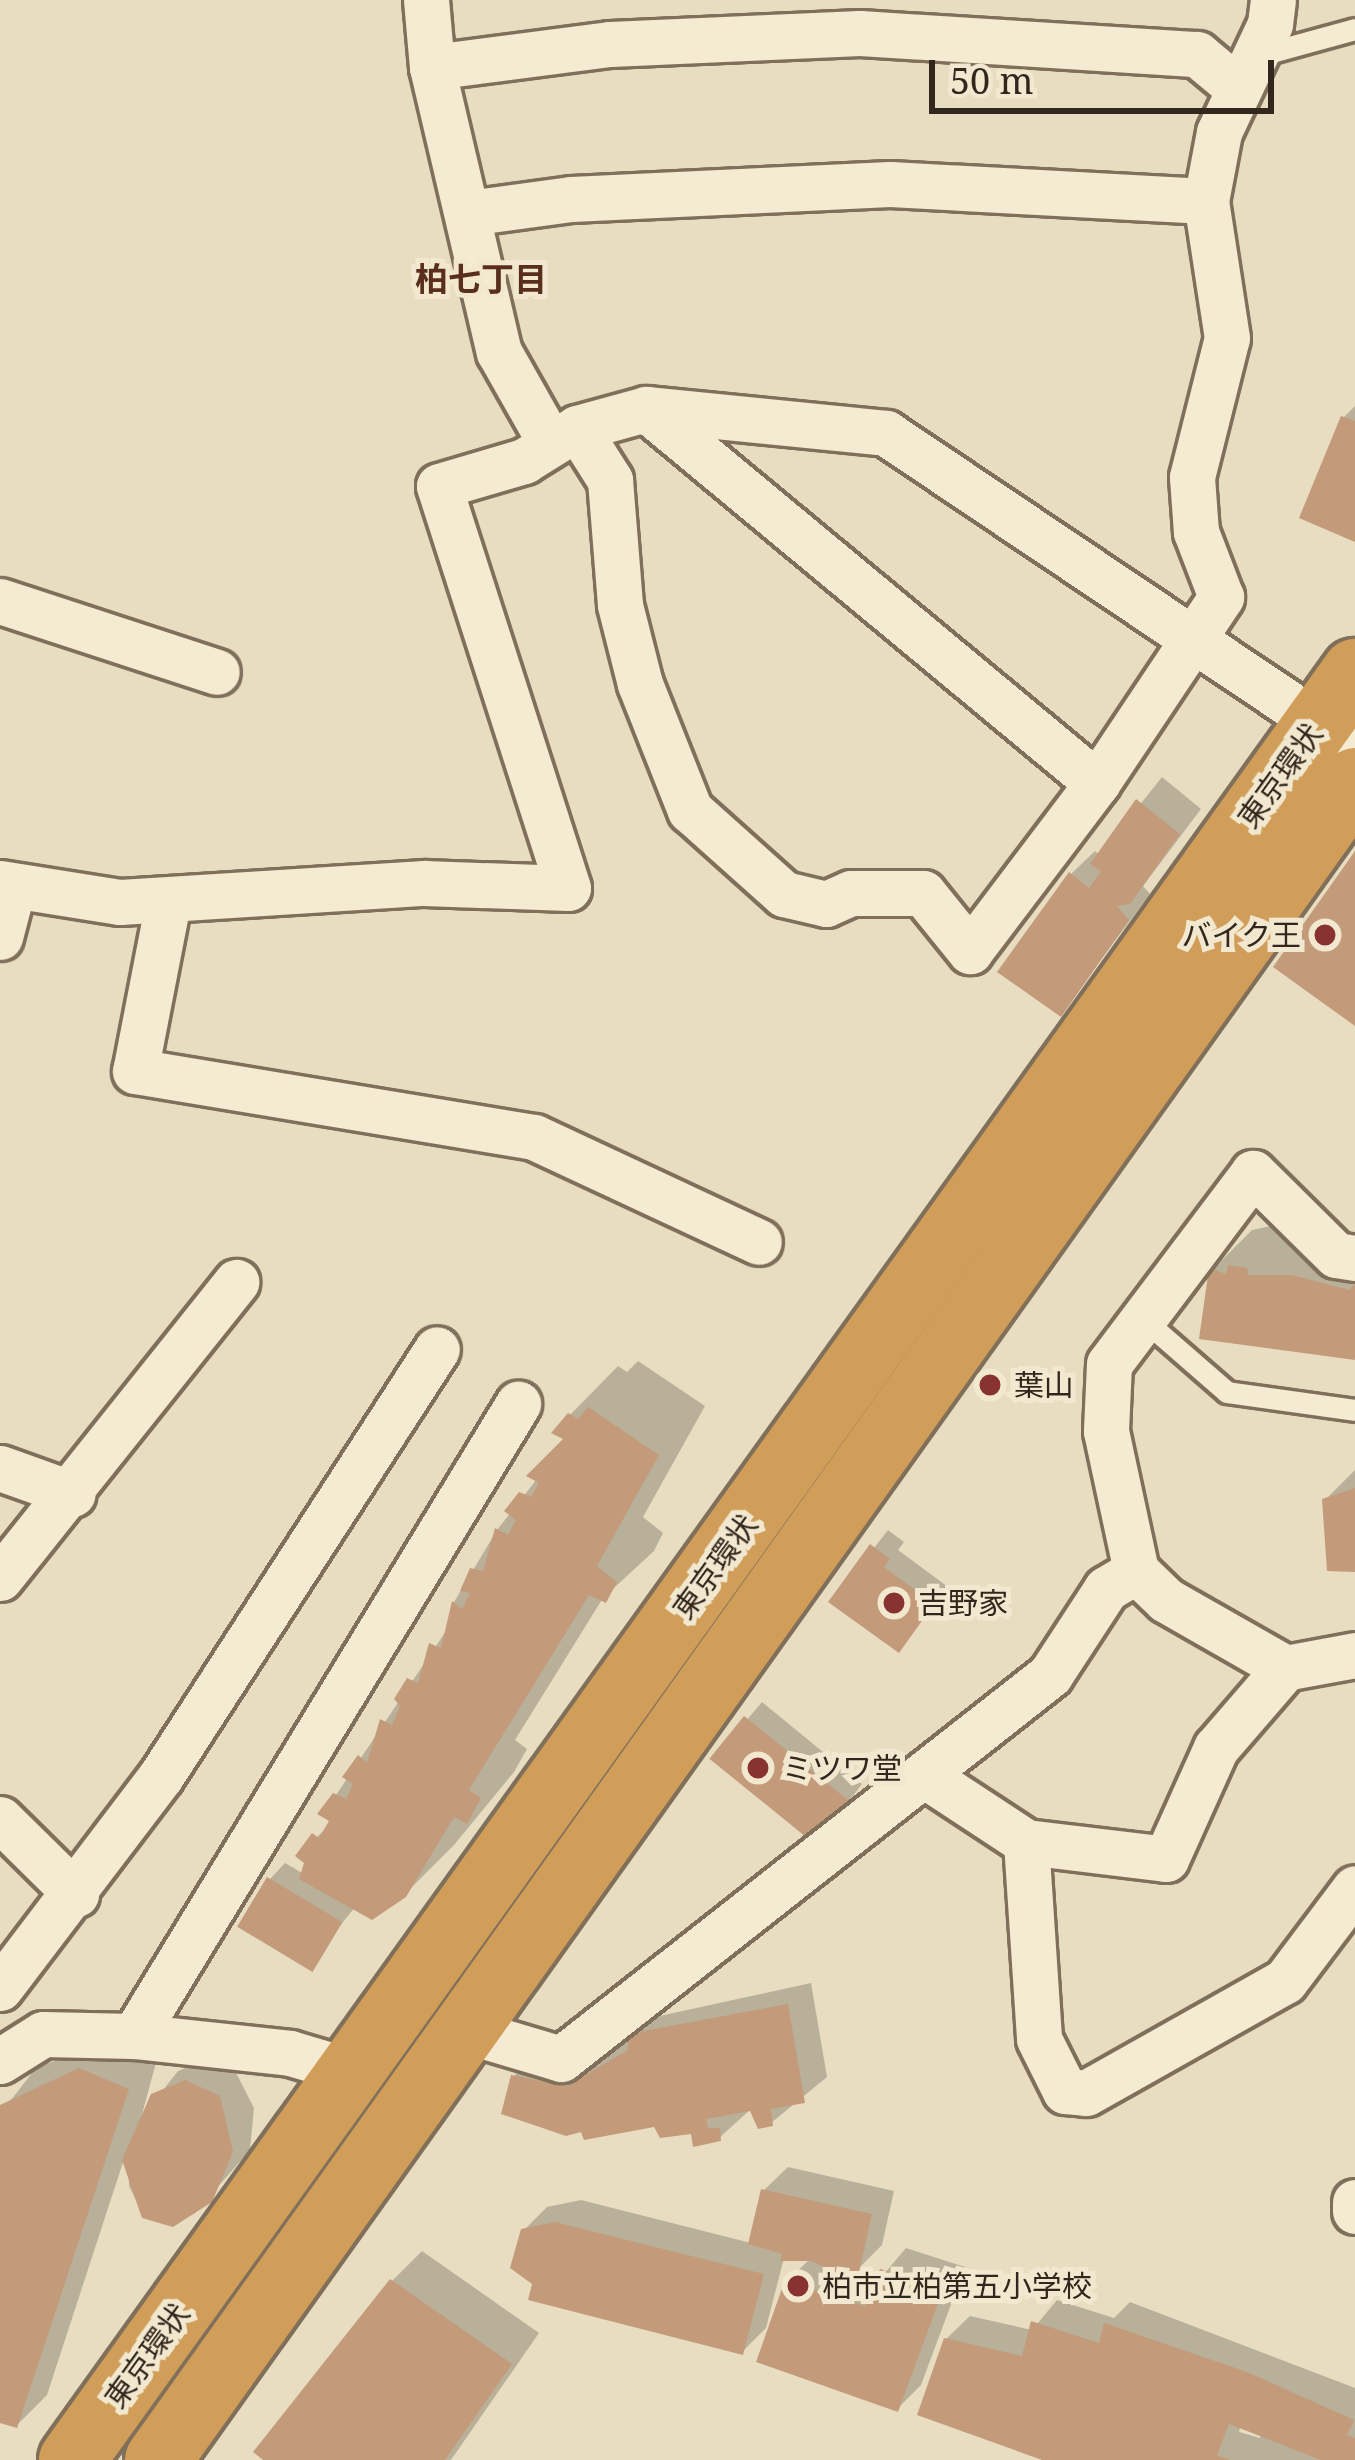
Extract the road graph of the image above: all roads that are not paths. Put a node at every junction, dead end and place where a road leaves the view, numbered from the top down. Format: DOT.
graph roads {
  1 [pos="426,0"];
  2 [pos="1273,0"];
  3 [pos="1355,29"];
  4 [pos="432,68"];
  5 [pos="1245,73"];
  6 [pos="1206,201"];
  7 [pos="468,213"];
  8 [pos="646,410"];
  9 [pos="563,435"];
  10 [pos="0,602"];
  11 [pos="1193,643"];
  12 [pos="217,672"];
  13 [pos="1343,714"];
  14 [pos="1355,781"];
  15 [pos="1097,783"];
  16 [pos="7,885"];
  17 [pos="168,902"];
  18 [pos="0,937"];
  19 [pos="759,1242"];
  20 [pos="1355,1258"];
  21 [pos="236,1282"];
  22 [pos="1143,1319"];
  23 [pos="437,1349"];
  24 [pos="518,1404"];
  25 [pos="1355,1410"];
  26 [pos="0,1468"];
  27 [pos="74,1494"];
  28 [pos="1136,1571"];
  29 [pos="0,1578"];
  30 [pos="1355,1654"];
  31 [pos="1285,1668"];
  32 [pos="924,1775"];
  33 [pos="0,1820"];
  34 [pos="1026,1842"];
  35 [pos="1355,1888"];
  36 [pos="76,1894"];
  37 [pos="0,1988"];
  38 [pos="0,2003"];
  39 [pos="464,2030"];
  40 [pos="43,2034"];
  41 [pos="134,2036"];
  42 [pos="0,2061"];
  43 [pos="354,2072"];
  44 [pos="1355,2202"];
  45 [pos="1355,2212"];
  46 [pos="72,2460"];
  47 [pos="158,2460"];
  1 -- 4 [label="street"];
  2 -- 5 [label="street"];
  3 -- 5 [label="lane"];
  4 -- 5 [label="street"];
  4 -- 7 [label="street"];
  5 -- 6 [label="street"];
  6 -- 7 [label="street"];
  6 -- 11 [label="street"];
  7 -- 9 [label="street"];
  8 -- 9 [label="street"];
  8 -- 11 [label="street"];
  8 -- 15 [label="street"];
  9 -- 15 [label="street"];
  9 -- 17 [label="street"];
  10 -- 12 [label="street"];
  11 -- 13 [label="street"];
  11 -- 15 [label="street"];
  13 -- 43 [label="highway, 東京環状"];
  14 -- 39 [label="highway"];
  16 -- 17 [label="street"];
  16 -- 18 [label="street"];
  17 -- 19 [label="street"];
  20 -- 22 [label="street"];
  21 -- 27 [label="street"];
  22 -- 25 [label="lane"];
  22 -- 28 [label="street"];
  23 -- 36 [label="street"];
  24 -- 41 [label="street"];
  26 -- 27 [label="street"];
  27 -- 29 [label="street"];
  28 -- 31 [label="street"];
  28 -- 32 [label="street"];
  30 -- 31 [label="street"];
  31 -- 34 [label="street"];
  32 -- 34 [label="street"];
  32 -- 39 [label="street"];
  33 -- 36 [label="street"];
  34 -- 35 [label="street"];
  36 -- 37 [label="street"];
  38 -- 40 [label="street"];
  39 -- 47 [label="highway"];
  40 -- 41 [label="street"];
  40 -- 42 [label="street"];
  41 -- 43 [label="street"];
  43 -- 46 [label="highway, 東京環状"];
  44 -- 45 [label="street"];
}
